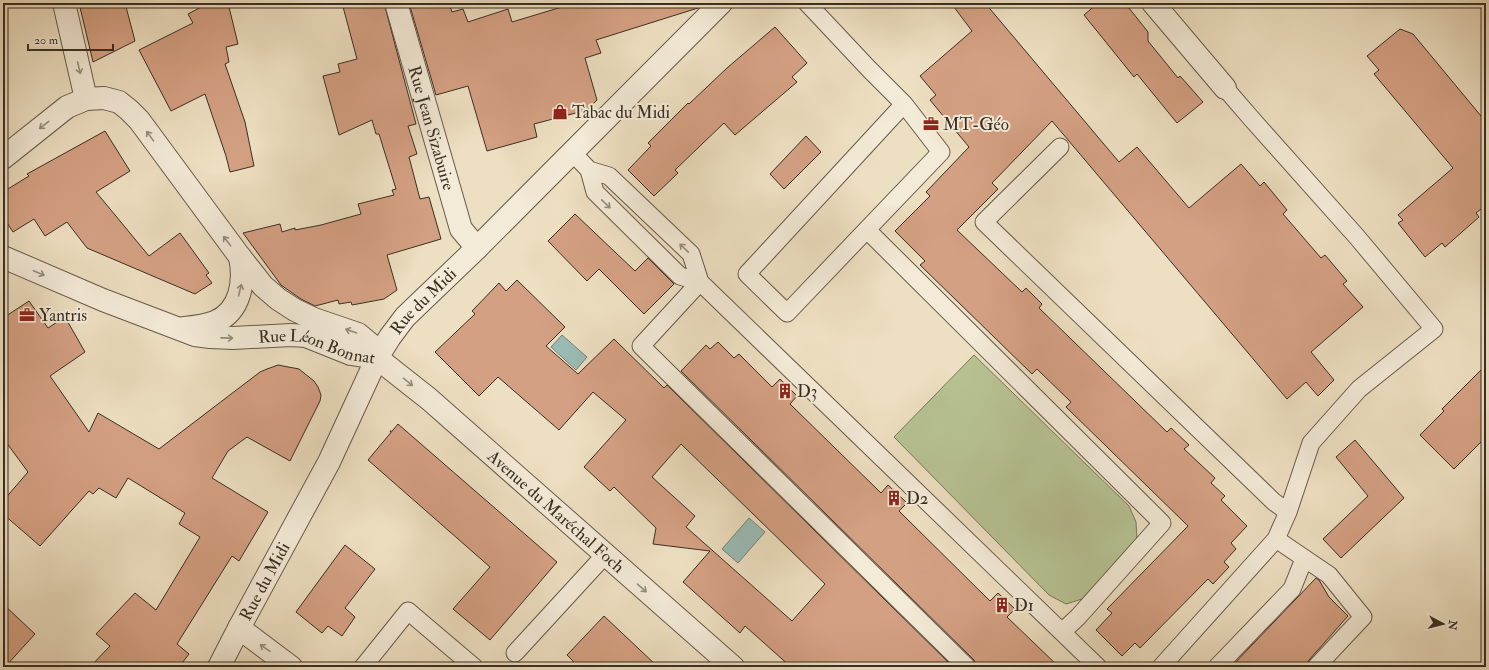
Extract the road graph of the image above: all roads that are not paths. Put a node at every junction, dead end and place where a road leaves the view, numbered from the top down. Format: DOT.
graph roads {
  1 [pos="64,3"];
  2 [pos="396,3"];
  3 [pos="721,3"];
  4 [pos="807,3"];
  5 [pos="1153,3"];
  6 [pos="1225,88"];
  7 [pos="86,98"];
  8 [pos="904,104"];
  9 [pos="1060,147"];
  10 [pos="572,152"];
  11 [pos="3,158"];
  12 [pos="589,170"];
  13 [pos="867,230"];
  14 [pos="476,248"];
  15 [pos="3,257"];
  16 [pos="240,258"];
  17 [pos="700,282"];
  18 [pos="177,329"];
  19 [pos="377,358"];
  20 [pos="1288,512"];
  21 [pos="1276,539"];
  22 [pos="605,555"];
  23 [pos="1304,559"];
  24 [pos="239,628"];
  25 [pos="1062,632"];
  26 [pos="515,653"];
  27 [pos="219,667"];
  28 [pos="291,667"];
  29 [pos="363,667"];
  30 [pos="474,667"];
  31 [pos="733,667"];
  32 [pos="967,667"];
  33 [pos="1098,667"];
  34 [pos="1161,667"];
  35 [pos="1217,667"];
  36 [pos="1316,667"];
  1 -- 7 [label="street, one-way"];
  2 -- 14 [label="street, Rue Jean Sizabuire"];
  3 -- 10 [label="street, Rue du Midi"];
  4 -- 8 [label="lane"];
  5 -- 6 [label="street"];
  6 -- 20 [label="lane"];
  7 -- 11 [label="street, Rue Léon Bonnat, one-way"];
  16 -- 7 [label="street, Rue Léon Bonnat, one-way"];
  8 -- 13 [label="lane"];
  8 -- 13 [label="lane"];
  9 -- 20 [label="lane"];
  10 -- 12 [label="lane"];
  10 -- 14 [label="street, Rue du Midi"];
  12 -- 17 [label="lane, one-way"];
  17 -- 12 [label="lane, one-way"];
  13 -- 25 [label="lane"];
  14 -- 19 [label="street, Rue du Midi"];
  15 -- 18 [label="street, Rue Léon Bonnat, one-way"];
  18 -- 16 [label="street, one-way"];
  19 -- 16 [label="street, Rue Léon Bonnat, one-way"];
  17 -- 25 [label="lane"];
  17 -- 32 [label="lane"];
  18 -- 19 [label="street, Rue Léon Bonnat, one-way"];
  19 -- 22 [label="street, Avenue du Maréchal Foch, one-way"];
  19 -- 24 [label="street, Rue du Midi"];
  20 -- 21 [label="lane"];
  21 -- 23 [label="lane"];
  21 -- 34 [label="lane"];
  22 -- 26 [label="lane"];
  22 -- 31 [label="street, Avenue du Maréchal Foch, one-way"];
  23 -- 35 [label="lane"];
  23 -- 36 [label="lane"];
  24 -- 27 [label="street, Rue du Midi"];
  28 -- 24 [label="street, one-way"];
  25 -- 33 [label="lane"];
  29 -- 30 [label="lane"];
}
